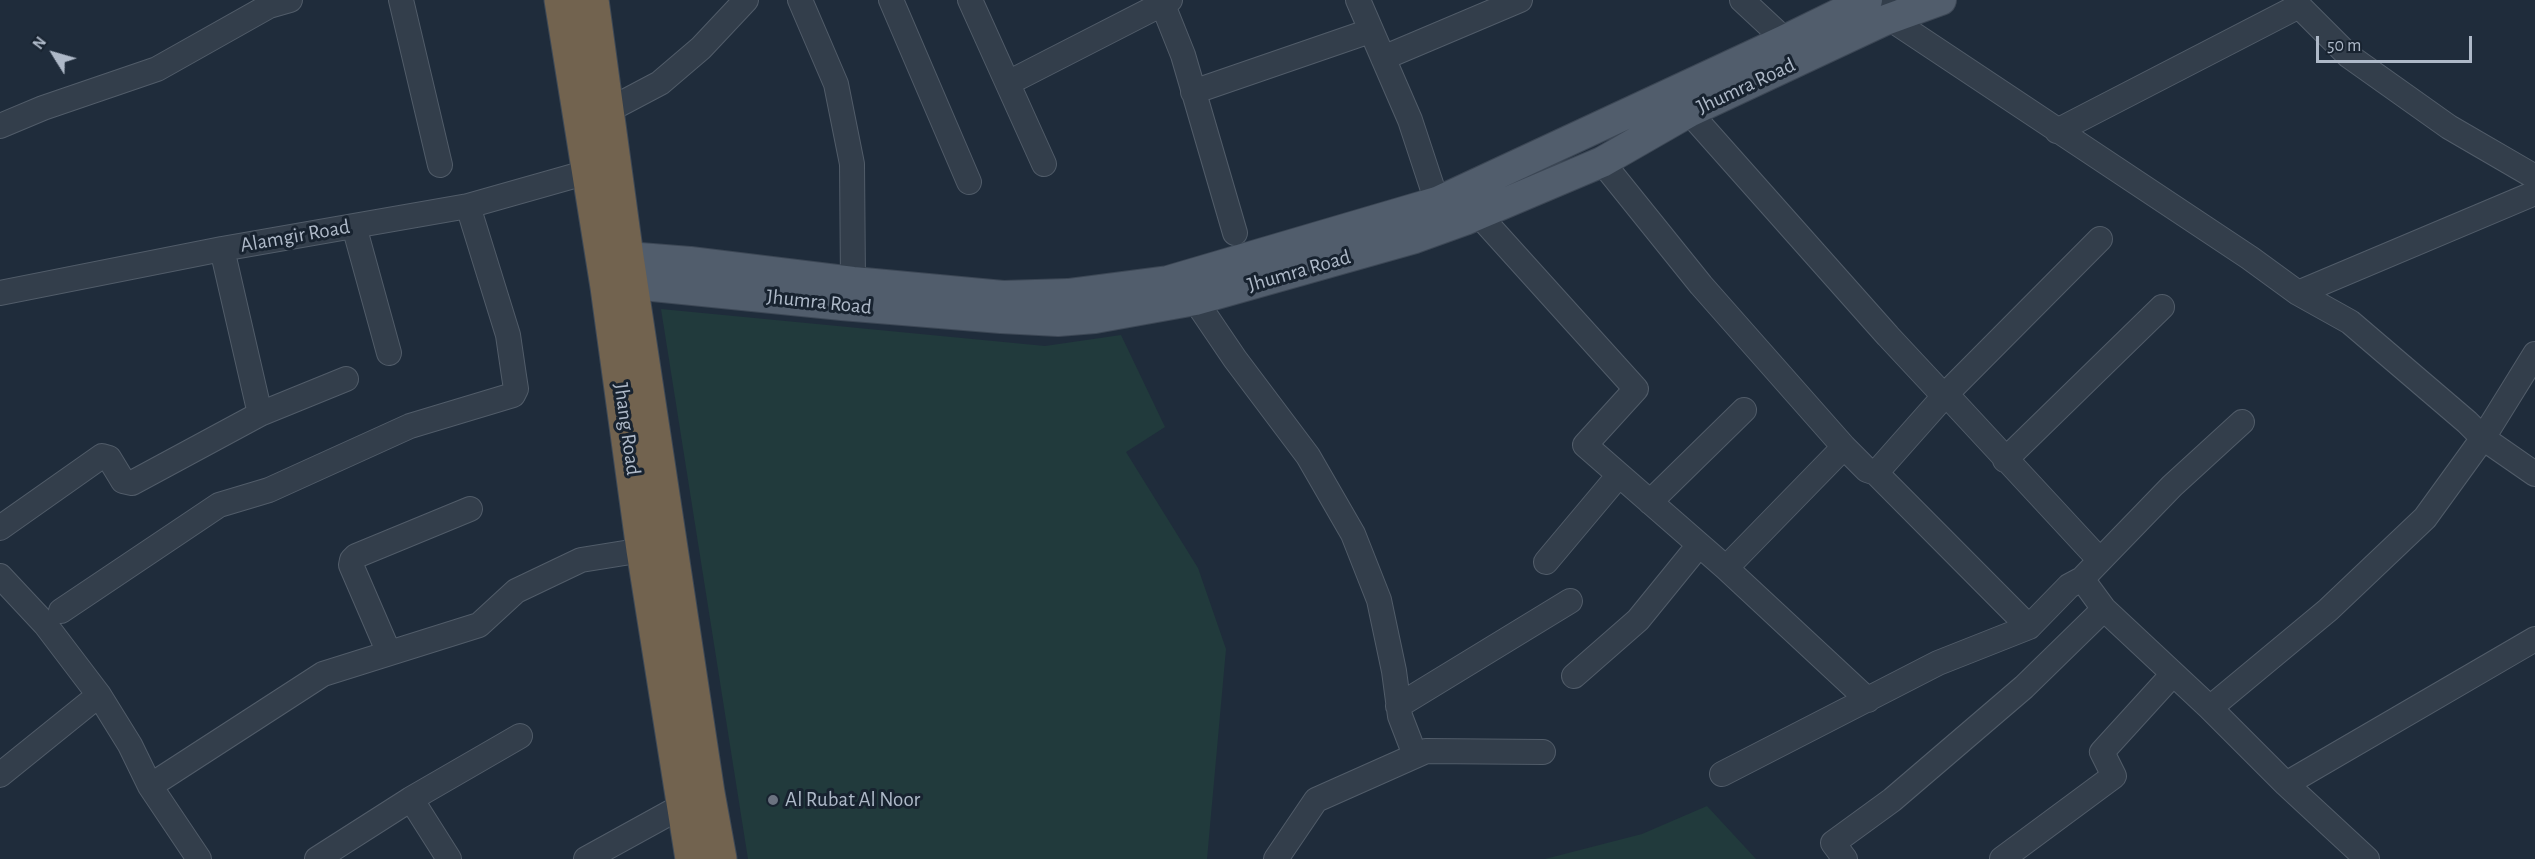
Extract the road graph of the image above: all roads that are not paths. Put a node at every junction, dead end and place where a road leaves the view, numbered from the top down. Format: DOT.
graph roads {
  1 [pos="290,0"];
  2 [pos="401,0"];
  3 [pos="561,0"];
  4 [pos="592,0"];
  5 [pos="746,0"];
  6 [pos="800,0"];
  7 [pos="891,0"];
  8 [pos="970,0"];
  9 [pos="1358,0"];
  10 [pos="1520,0"];
  11 [pos="1742,0"];
  12 [pos="1867,0"];
  13 [pos="1941,0"];
  14 [pos="1164,1"];
  15 [pos="2298,3"];
  16 [pos="1887,10"];
  17 [pos="1370,31"];
  18 [pos="1785,40"];
  19 [pos="1383,58"];
  20 [pos="1008,82"];
  21 [pos="1193,92"];
  22 [pos="607,111"];
  23 [pos="1689,112"];
  24 [pos="0,126"];
  25 [pos="2057,131"];
  26 [pos="1602,162"];
  27 [pos="1044,164"];
  28 [pos="440,165"];
  29 [pos="588,172"];
  30 [pos="2535,177"];
  31 [pos="969,182"];
  32 [pos="2535,193"];
  33 [pos="1437,202"];
  34 [pos="468,206"];
  35 [pos="1478,214"];
  36 [pos="354,226"];
  37 [pos="1235,233"];
  38 [pos="2100,238"];
  39 [pos="222,249"];
  40 [pos="617,271"];
  41 [pos="853,282"];
  42 [pos="0,293"];
  43 [pos="2298,293"];
  44 [pos="1196,300"];
  45 [pos="2162,307"];
  46 [pos="389,353"];
  47 [pos="2535,354"];
  48 [pos="346,379"];
  49 [pos="1945,395"];
  50 [pos="1744,410"];
  51 [pos="260,414"];
  52 [pos="2242,422"];
  53 [pos="2482,438"];
  54 [pos="1844,447"];
  55 [pos="2005,460"];
  56 [pos="1876,473"];
  57 [pos="2535,474"];
  58 [pos="1619,475"];
  59 [pos="1650,502"];
  60 [pos="470,509"];
  61 [pos="0,528"];
  62 [pos="1699,545"];
  63 [pos="643,550"];
  64 [pos="2103,556"];
  65 [pos="1546,562"];
  66 [pos="1726,568"];
  67 [pos="0,576"];
  68 [pos="2082,579"];
  69 [pos="1570,601"];
  70 [pos="2104,609"];
  71 [pos="61,610"];
  72 [pos="2030,627"];
  73 [pos="2535,639"];
  74 [pos="389,653"];
  75 [pos="2173,674"];
  76 [pos="1574,676"];
  77 [pos="99,695"];
  78 [pos="1868,700"];
  79 [pos="1398,706"];
  80 [pos="2210,708"];
  81 [pos="520,736"];
  82 [pos="1543,752"];
  83 [pos="1415,755"];
  84 [pos="1722,774"];
  85 [pos="0,775"];
  86 [pos="2286,784"];
  87 [pos="150,786"];
  88 [pos="411,799"];
  89 [pos="684,805"];
  90 [pos="199,859"];
  91 [pos="317,859"];
  92 [pos="449,859"];
  93 [pos="586,859"];
  94 [pos="692,859"];
  95 [pos="720,859"];
  96 [pos="1276,859"];
  97 [pos="1845,859"];
  98 [pos="2002,859"];
  99 [pos="2367,859"];
  1 -- 24 [label="street"];
  2 -- 28 [label="street"];
  3 -- 29 [label="highway, Jhang Road"];
  4 -- 22 [label="highway, Jhang Road"];
  5 -- 22 [label="street"];
  6 -- 41 [label="street"];
  7 -- 31 [label="street"];
  8 -- 20 [label="street"];
  9 -- 17 [label="street"];
  10 -- 19 [label="street"];
  11 -- 18 [label="street"];
  12 -- 18 [label="main road, Jhumra Road"];
  13 -- 16 [label="main road, Jhumra Road"];
  14 -- 20 [label="street"];
  14 -- 21 [label="street"];
  15 -- 25 [label="street"];
  15 -- 30 [label="street"];
  16 -- 23 [label="main road, Jhumra Road"];
  16 -- 25 [label="street"];
  17 -- 19 [label="street"];
  17 -- 21 [label="street"];
  18 -- 33 [label="main road, Jhumra Road"];
  19 -- 33 [label="street"];
  20 -- 27 [label="street"];
  21 -- 37 [label="street"];
  22 -- 40 [label="highway, Jhang Road"];
  23 -- 26 [label="main road, Jhumra Road"];
  23 -- 49 [label="street"];
  25 -- 43 [label="street"];
  26 -- 35 [label="main road, Jhumra Road"];
  26 -- 54 [label="street"];
  29 -- 34 [label="street, Alamgir Road"];
  29 -- 40 [label="highway, Jhang Road"];
  32 -- 43 [label="street"];
  33 -- 41 [label="main road, Jhumra Road"];
  34 -- 36 [label="street, Alamgir Road"];
  34 -- 71 [label="street"];
  35 -- 44 [label="main road, Jhumra Road"];
  35 -- 58 [label="street"];
  36 -- 39 [label="street, Alamgir Road"];
  36 -- 46 [label="street"];
  38 -- 49 [label="street"];
  39 -- 42 [label="street, Alamgir Road"];
  39 -- 51 [label="street"];
  40 -- 41 [label="main road, Jhumra Road"];
  40 -- 44 [label="main road, Jhumra Road"];
  40 -- 63 [label="highway, Jhang Road"];
  40 -- 95 [label="highway, Jhang Road"];
  43 -- 53 [label="street"];
  44 -- 79 [label="street"];
  45 -- 55 [label="street"];
  47 -- 53 [label="street"];
  48 -- 51 [label="street"];
  49 -- 55 [label="street"];
  49 -- 56 [label="street"];
  50 -- 59 [label="street"];
  51 -- 61 [label="street"];
  52 -- 64 [label="street"];
  53 -- 57 [label="street"];
  53 -- 80 [label="street"];
  54 -- 56 [label="street"];
  54 -- 66 [label="street"];
  55 -- 64 [label="street"];
  56 -- 72 [label="street"];
  58 -- 59 [label="street"];
  58 -- 65 [label="street"];
  59 -- 62 [label="street"];
  60 -- 74 [label="street"];
  62 -- 66 [label="street"];
  62 -- 76 [label="street"];
  63 -- 74 [label="street"];
  63 -- 89 [label="highway, Jhang Road"];
  64 -- 68 [label="street"];
  66 -- 78 [label="street"];
  67 -- 77 [label="street"];
  68 -- 70 [label="street"];
  68 -- 72 [label="street"];
  69 -- 79 [label="street"];
  70 -- 75 [label="street"];
  70 -- 97 [label="street"];
  72 -- 78 [label="street"];
  73 -- 86 [label="street"];
  74 -- 87 [label="street"];
  75 -- 80 [label="street"];
  75 -- 98 [label="street"];
  77 -- 85 [label="street"];
  77 -- 87 [label="street"];
  78 -- 84 [label="street"];
  79 -- 83 [label="street"];
  80 -- 86 [label="street"];
  81 -- 88 [label="street"];
  82 -- 83 [label="street"];
  83 -- 96 [label="street"];
  86 -- 99 [label="street"];
  87 -- 90 [label="street"];
  88 -- 91 [label="street"];
  88 -- 92 [label="street"];
  89 -- 93 [label="street"];
  89 -- 94 [label="highway, Jhang Road"];
}
